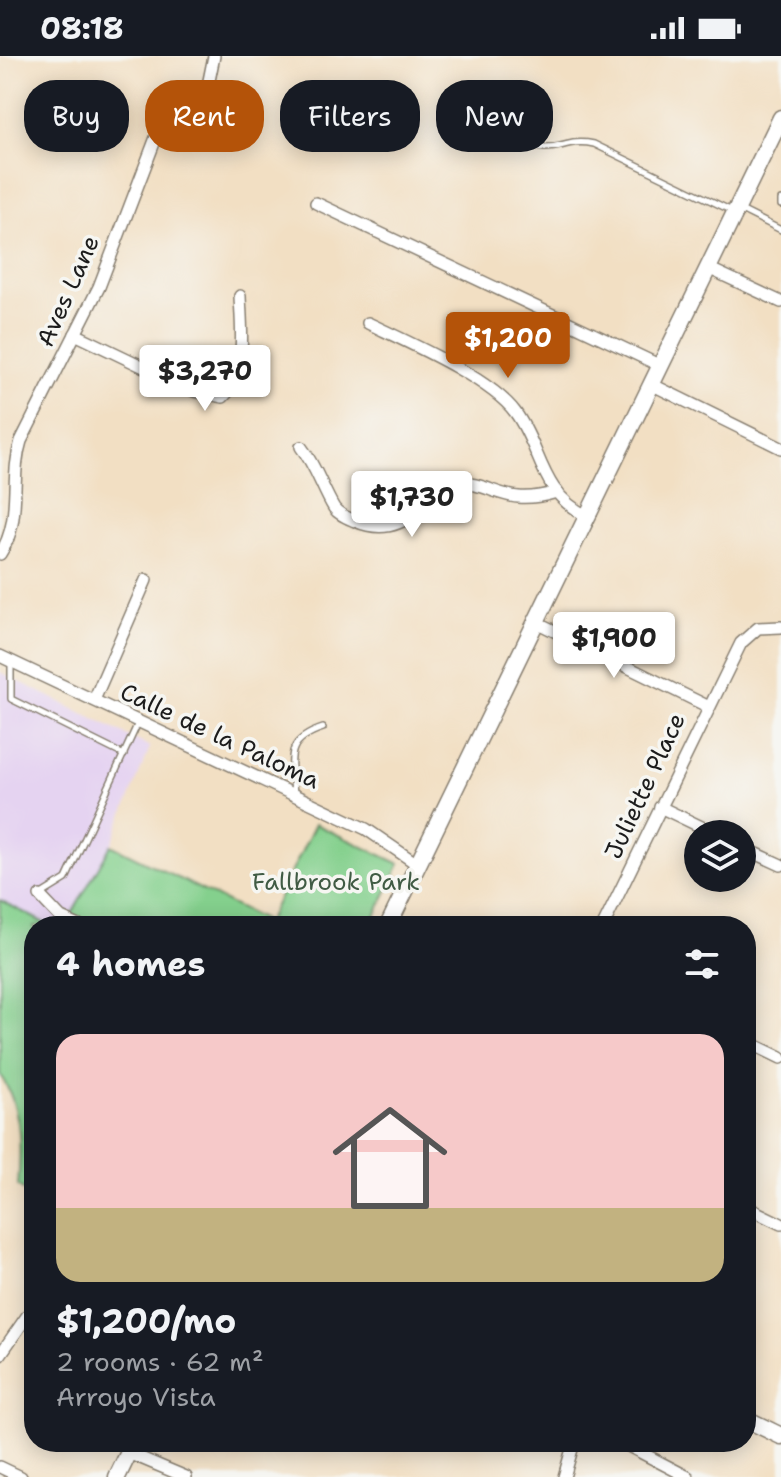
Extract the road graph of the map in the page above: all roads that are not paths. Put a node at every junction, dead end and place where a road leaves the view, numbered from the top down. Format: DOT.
graph roads {
  1 [pos="214,56"];
  2 [pos="209,80"];
  3 [pos="779,127"];
  4 [pos="553,147"];
  5 [pos="151,152"];
  6 [pos="316,203"];
  7 [pos="736,210"];
  8 [pos="781,230"];
  9 [pos="708,268"];
  10 [pos="240,296"];
  11 [pos="781,302"];
  12 [pos="368,323"];
  13 [pos="75,334"];
  14 [pos="661,366"];
  15 [pos="651,384"];
  16 [pos="301,447"];
  17 [pos="781,448"];
  18 [pos="557,492"];
  19 [pos="587,516"];
  20 [pos="0,554"];
  21 [pos="146,580"];
  22 [pos="536,622"];
  23 [pos="781,627"];
  24 [pos="6,659"];
  25 [pos="94,700"];
  26 [pos="707,706"];
  27 [pos="139,722"];
  28 [pos="323,728"];
  29 [pos="124,755"];
  30 [pos="294,796"];
  31 [pos="660,807"];
  32 [pos="687,820"];
  33 [pos="756,853"];
  34 [pos="417,864"];
  35 [pos="781,865"];
  36 [pos="40,896"];
  37 [pos="59,916"];
  38 [pos="393,916"];
  39 [pos="608,916"];
  40 [pos="756,1046"];
  41 [pos="781,1058"];
  42 [pos="756,1212"];
  43 [pos="781,1224"];
  44 [pos="24,1321"];
  45 [pos="0,1355"];
  46 [pos="756,1424"];
  47 [pos="781,1436"];
  48 [pos="130,1452"];
  49 [pos="139,1452"];
  50 [pos="571,1452"];
  51 [pos="640,1452"];
  52 [pos="0,1467"];
  53 [pos="21,1477"];
  54 [pos="117,1477"];
  55 [pos="186,1477"];
  56 [pos="564,1477"];
  57 [pos="688,1477"];
  1 -- 2 [label="street"];
  3 -- 7 [label="main road"];
  4 -- 7 [label="lane"];
  5 -- 13 [label="street, Aves Lane"];
  6 -- 14 [label="street"];
  7 -- 8 [label="lane"];
  7 -- 9 [label="main road"];
  9 -- 11 [label="street"];
  9 -- 14 [label="main road"];
  10 -- 13 [label="street"];
  12 -- 18 [label="street"];
  13 -- 20 [label="street, Aves Lane"];
  14 -- 15 [label="main road"];
  15 -- 17 [label="street"];
  15 -- 19 [label="main road"];
  16 -- 18 [label="street"];
  18 -- 19 [label="street"];
  19 -- 22 [label="main road"];
  21 -- 25 [label="street"];
  22 -- 26 [label="street"];
  22 -- 34 [label="main road"];
  23 -- 26 [label="street, Juliette Place"];
  24 -- 25 [label="street, Calle de la Paloma"];
  24 -- 29 [label="lane"];
  25 -- 27 [label="street, Calle de la Paloma"];
  26 -- 31 [label="street, Juliette Place"];
  27 -- 29 [label="lane"];
  27 -- 30 [label="street, Calle de la Paloma"];
  28 -- 30 [label="lane"];
  29 -- 36 [label="lane"];
  30 -- 34 [label="street, Calle de la Paloma"];
  31 -- 32 [label="street"];
  31 -- 39 [label="street, Juliette Place"];
  33 -- 35 [label="street"];
  34 -- 38 [label="main road"];
  36 -- 37 [label="street"];
  40 -- 41 [label="street"];
  42 -- 43 [label="street"];
  44 -- 45 [label="street"];
  46 -- 47 [label="main road"];
  48 -- 54 [label="main road"];
  49 -- 55 [label="street"];
  50 -- 56 [label="street"];
  51 -- 57 [label="street"];
  52 -- 53 [label="street"];
}
